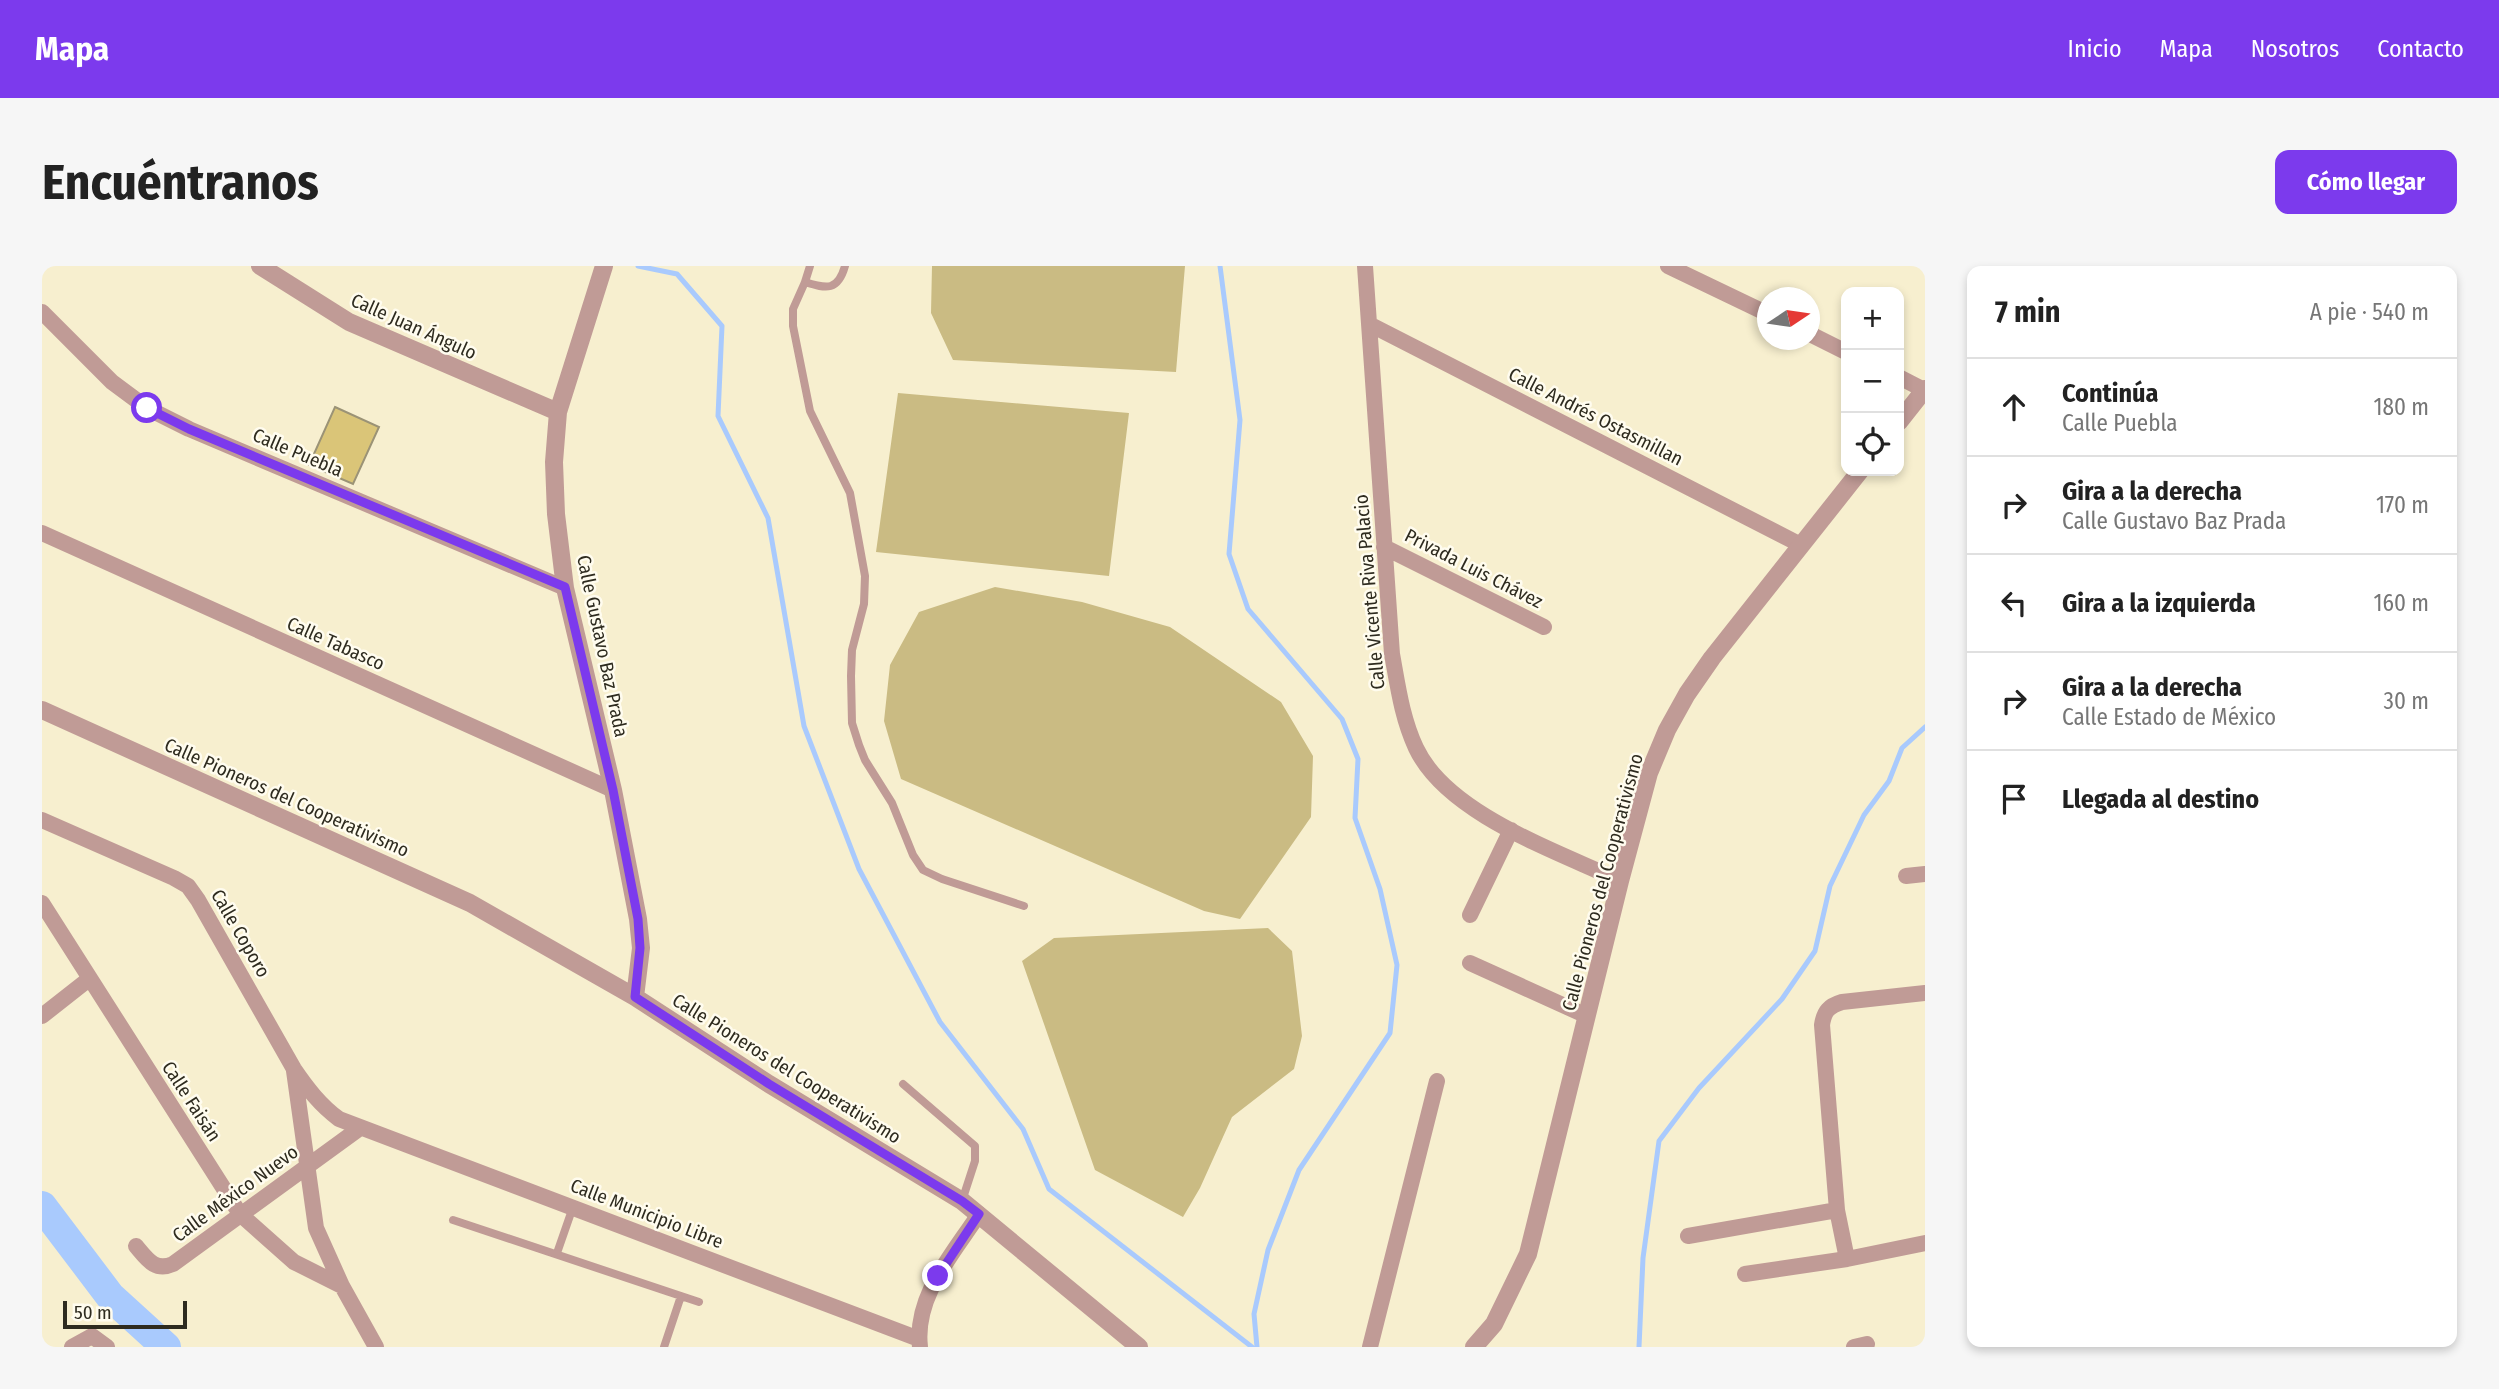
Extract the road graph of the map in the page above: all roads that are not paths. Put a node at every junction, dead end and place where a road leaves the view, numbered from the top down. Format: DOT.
graph roads {
  1 [pos="260,266"];
  2 [pos="810,266"];
  3 [pos="845,266"];
  4 [pos="1365,266"];
  5 [pos="1668,266"];
  6 [pos="603,268"];
  7 [pos="805,282"];
  8 [pos="1757,309"];
  9 [pos="42,312"];
  10 [pos="1371,325"];
  11 [pos="1820,339"];
  12 [pos="1842,350"];
  13 [pos="1904,379"];
  14 [pos="1925,389"];
  15 [pos="558,412"];
  16 [pos="1904,416"];
  17 [pos="1856,476"];
  18 [pos="42,533"];
  19 [pos="1801,545"];
  20 [pos="1384,547"];
  21 [pos="565,587"];
  22 [pos="1544,627"];
  23 [pos="42,710"];
  24 [pos="613,790"];
  25 [pos="42,820"];
  26 [pos="1511,830"];
  27 [pos="1925,874"];
  28 [pos="1906,876"];
  29 [pos="1620,881"];
  30 [pos="1024,906"];
  31 [pos="44,910"];
  32 [pos="1470,915"];
  33 [pos="1470,963"];
  34 [pos="89,979"];
  35 [pos="1925,993"];
  36 [pos="635,997"];
  37 [pos="42,1016"];
  38 [pos="1587,1016"];
  39 [pos="294,1069"];
  40 [pos="1437,1081"];
  41 [pos="903,1084"];
  42 [pos="360,1128"];
  43 [pos="307,1165"];
  44 [pos="962,1201"];
  45 [pos="573,1208"];
  46 [pos="1837,1210"];
  47 [pos="240,1214"];
  48 [pos="979,1214"];
  49 [pos="453,1220"];
  50 [pos="1688,1236"];
  51 [pos="1925,1243"];
  52 [pos="135,1246"];
  53 [pos="557,1253"];
  54 [pos="1847,1259"];
  55 [pos="1745,1274"];
  56 [pos="342,1286"];
  57 [pos="681,1296"];
  58 [pos="699,1302"];
  59 [pos="920,1343"];
  60 [pos="72,1347"];
  61 [pos="107,1347"];
  62 [pos="376,1347"];
  63 [pos="664,1347"];
  64 [pos="1139,1347"];
  65 [pos="1370,1347"];
  66 [pos="1474,1347"];
  1 -- 15 [label="street, Calle Juan Ángulo"];
  2 -- 7 [label="lane"];
  3 -- 7 [label="lane"];
  4 -- 10 [label="street, Calle Vicente Riva Palacio"];
  5 -- 8 [label="street"];
  6 -- 15 [label="street, Calle Gustavo Baz Prada"];
  7 -- 30 [label="lane"];
  9 -- 21 [label="street, Calle Puebla"];
  10 -- 19 [label="street, Calle Andrés Ostasmillan"];
  10 -- 20 [label="street, Calle Vicente Riva Palacio"];
  11 -- 12 [label="street"];
  13 -- 14 [label="street"];
  14 -- 16 [label="street"];
  15 -- 21 [label="street, Calle Gustavo Baz Prada"];
  17 -- 19 [label="street, Calle Pioneros del Cooperativismo"];
  18 -- 24 [label="street, Calle Tabasco"];
  19 -- 29 [label="street, Calle Pioneros del Cooperativismo"];
  20 -- 22 [label="street, Privada Luis Chávez"];
  20 -- 26 [label="street, Calle Vicente Riva Palacio"];
  21 -- 24 [label="street, Calle Gustavo Baz Prada"];
  23 -- 36 [label="street, Calle Pioneros del Cooperativismo"];
  24 -- 36 [label="street, Calle Gustavo Baz Prada"];
  25 -- 39 [label="street, Calle Coporo"];
  26 -- 29 [label="street, Calle Vicente Riva Palacio"];
  26 -- 32 [label="street"];
  27 -- 28 [label="street"];
  29 -- 38 [label="street, Calle Pioneros del Cooperativismo"];
  31 -- 34 [label="street, Calle Faisán"];
  33 -- 38 [label="street"];
  34 -- 37 [label="street"];
  34 -- 47 [label="street, Calle Faisán"];
  35 -- 46 [label="street"];
  36 -- 44 [label="street, Calle Pioneros del Cooperativismo"];
  38 -- 66 [label="street, Calle Pioneros del Cooperativismo"];
  39 -- 42 [label="street, Calle Coporo"];
  39 -- 43 [label="street, Calle Coporo"];
  40 -- 65 [label="street"];
  41 -- 44 [label="lane"];
  42 -- 43 [label="street, Calle México Nuevo"];
  42 -- 45 [label="street, Calle Municipio Libre"];
  43 -- 47 [label="street, Calle México Nuevo"];
  43 -- 56 [label="street, Calle Coporo"];
  44 -- 48 [label="street, Calle Pioneros del Cooperativismo"];
  45 -- 53 [label="lane"];
  45 -- 59 [label="street, Calle Municipio Libre"];
  46 -- 50 [label="street"];
  46 -- 54 [label="street"];
  47 -- 52 [label="street, Calle México Nuevo"];
  47 -- 56 [label="street, Calle Faisán"];
  48 -- 59 [label="street"];
  48 -- 64 [label="street, Calle Pioneros del Cooperativismo"];
  49 -- 53 [label="lane"];
  51 -- 54 [label="street"];
  53 -- 57 [label="lane"];
  54 -- 55 [label="street"];
  56 -- 62 [label="street, Calle Coporo"];
  57 -- 58 [label="lane"];
  57 -- 63 [label="lane"];
  60 -- 61 [label="street"];
}
